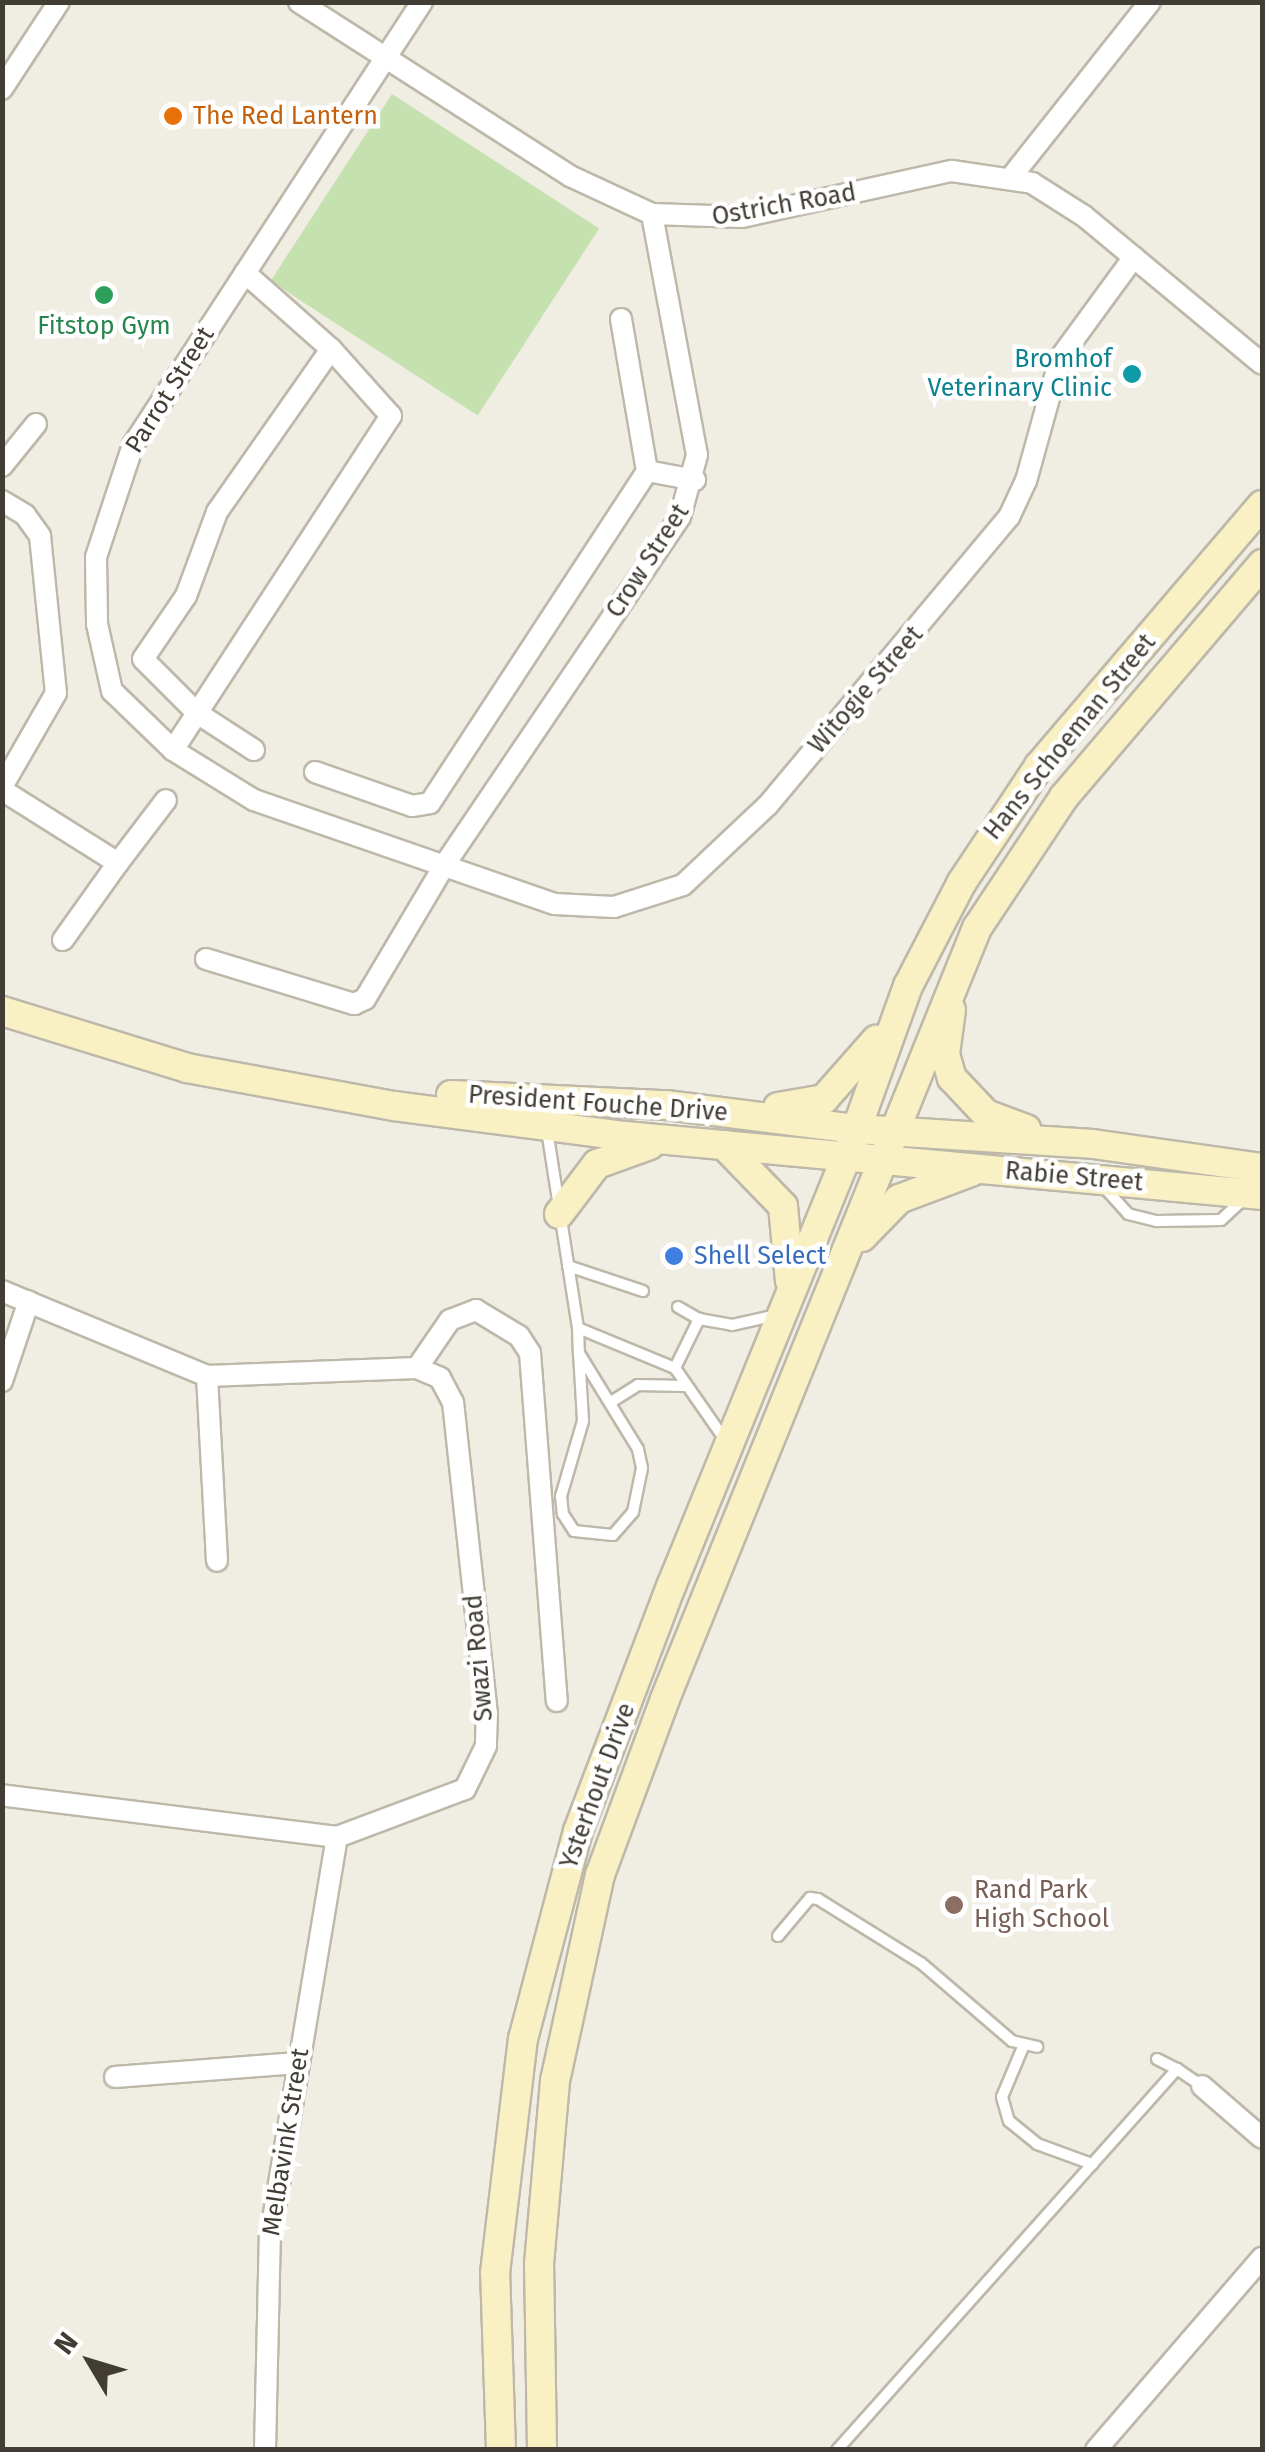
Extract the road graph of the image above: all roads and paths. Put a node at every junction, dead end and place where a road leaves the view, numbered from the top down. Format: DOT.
graph roads {
  1 [pos="59,2"];
  2 [pos="299,2"];
  3 [pos="422,2"];
  4 [pos="1150,2"];
  5 [pos="389,59"];
  6 [pos="2,89"];
  7 [pos="1012,176"];
  8 [pos="652,214"];
  9 [pos="1134,258"];
  10 [pos="244,272"];
  11 [pos="620,319"];
  12 [pos="332,349"];
  13 [pos="1262,364"];
  14 [pos="36,424"];
  15 [pos="2,466"];
  16 [pos="647,471"];
  17 [pos="695,480"];
  18 [pos="2,501"];
  19 [pos="1262,505"];
  20 [pos="1262,564"];
  21 [pos="197,713"];
  22 [pos="172,750"];
  23 [pos="254,750"];
  24 [pos="315,772"];
  25 [pos="2,788"];
  26 [pos="166,800"];
  27 [pos="118,863"];
  28 [pos="445,864"];
  29 [pos="978,928"];
  30 [pos="62,940"];
  31 [pos="206,959"];
  32 [pos="908,986"];
  33 [pos="2,1011"];
  34 [pos="732,1112"];
  35 [pos="548,1115"];
  36 [pos="856,1129"];
  37 [pos="894,1130"];
  38 [pos="676,1138"];
  39 [pos="1094,1144"];
  40 [pos="724,1145"];
  41 [pos="846,1158"];
  42 [pos="885,1160"];
  43 [pos="979,1168"];
  44 [pos="1262,1168"];
  45 [pos="1256,1194"];
  46 [pos="559,1214"];
  47 [pos="847,1260"];
  48 [pos="568,1266"];
  49 [pos="2,1291"];
  50 [pos="643,1291"];
  51 [pos="28,1301"];
  52 [pos="786,1306"];
  53 [pos="678,1307"];
  54 [pos="699,1319"];
  55 [pos="578,1328"];
  56 [pos="579,1353"];
  57 [pos="417,1368"];
  58 [pos="675,1368"];
  59 [pos="207,1376"];
  60 [pos="2,1381"];
  61 [pos="685,1386"];
  62 [pos="611,1402"];
  63 [pos="728,1445"];
  64 [pos="217,1560"];
  65 [pos="557,1701"];
  66 [pos="2,1795"];
  67 [pos="337,1837"];
  68 [pos="778,1936"];
  69 [pos="1023,2047"];
  70 [pos="1037,2047"];
  71 [pos="1157,2059"];
  72 [pos="298,2063"];
  73 [pos="1177,2069"];
  74 [pos="115,2076"];
  75 [pos="1202,2086"];
  76 [pos="1262,2138"];
  77 [pos="1092,2164"];
  78 [pos="1262,2258"];
  79 [pos="265,2450"];
  80 [pos="501,2450"];
  81 [pos="542,2450"];
  82 [pos="837,2450"];
  83 [pos="1096,2450"];
  1 -- 6 [label="street"];
  2 -- 5 [label="street, Ostrich Road"];
  3 -- 5 [label="street, Parrot Street"];
  4 -- 7 [label="street"];
  5 -- 8 [label="street, Ostrich Road"];
  5 -- 10 [label="street, Parrot Street"];
  7 -- 8 [label="street, Ostrich Road"];
  7 -- 9 [label="street, Ostrich Road"];
  8 -- 17 [label="street, Crow Street"];
  9 -- 13 [label="street, Ostrich Road"];
  9 -- 28 [label="street, Witogie Street"];
  10 -- 12 [label="street"];
  10 -- 22 [label="street, Parrot Street"];
  11 -- 16 [label="street"];
  12 -- 21 [label="street"];
  12 -- 21 [label="street"];
  14 -- 15 [label="street"];
  16 -- 17 [label="street"];
  16 -- 24 [label="street"];
  17 -- 28 [label="street, Crow Street"];
  18 -- 25 [label="street"];
  19 -- 32 [label="main road, Hans Schoeman Street"];
  20 -- 29 [label="main road, Hans Schoeman Street"];
  21 -- 22 [label="street"];
  21 -- 23 [label="street"];
  22 -- 28 [label="street, Parrot Street"];
  25 -- 27 [label="street"];
  26 -- 27 [label="street"];
  27 -- 30 [label="street"];
  28 -- 31 [label="street, Crow Street"];
  29 -- 37 [label="main road, Hans Schoeman Street"];
  29 -- 39 [label="main road"];
  32 -- 34 [label="main road"];
  32 -- 36 [label="main road, Hans Schoeman Street"];
  33 -- 35 [label="main road, President Fouche Drive"];
  34 -- 35 [label="main road, President Fouche Drive"];
  34 -- 36 [label="main road, President Fouche Drive"];
  35 -- 38 [label="main road, President Fouche Drive"];
  35 -- 46 [label="lane"];
  36 -- 37 [label="main road, President Fouche Drive"];
  36 -- 41 [label="main road, Hans Schoeman Street"];
  37 -- 39 [label="main road, Rabie Street"];
  37 -- 42 [label="main road, Hans Schoeman Street"];
  38 -- 40 [label="main road, President Fouche Drive"];
  38 -- 46 [label="main road"];
  39 -- 44 [label="main road, Rabie Street"];
  40 -- 41 [label="main road, President Fouche Drive"];
  40 -- 52 [label="main road"];
  41 -- 42 [label="main road, President Fouche Drive"];
  41 -- 52 [label="main road, Ysterhout Drive"];
  42 -- 43 [label="main road, Rabie Street"];
  42 -- 47 [label="main road, Ysterhout Drive"];
  43 -- 45 [label="main road, Rabie Street"];
  43 -- 47 [label="main road"];
  46 -- 48 [label="lane"];
  47 -- 81 [label="main road, Ysterhout Drive"];
  48 -- 50 [label="lane"];
  48 -- 55 [label="lane"];
  49 -- 51 [label="street"];
  51 -- 59 [label="street"];
  51 -- 60 [label="street"];
  52 -- 54 [label="lane"];
  52 -- 63 [label="main road, Ysterhout Drive"];
  53 -- 54 [label="lane"];
  54 -- 58 [label="lane"];
  55 -- 56 [label="lane"];
  55 -- 58 [label="lane"];
  56 -- 62 [label="lane"];
  56 -- 62 [label="lane"];
  57 -- 59 [label="street"];
  57 -- 65 [label="street"];
  57 -- 67 [label="street, Swazi Road"];
  58 -- 61 [label="lane"];
  59 -- 64 [label="street"];
  61 -- 62 [label="lane"];
  61 -- 63 [label="lane"];
  63 -- 80 [label="main road, Ysterhout Drive"];
  66 -- 67 [label="street, Swazi Road"];
  67 -- 72 [label="street, Melbavink Street"];
  68 -- 69 [label="lane"];
  69 -- 70 [label="lane"];
  69 -- 77 [label="lane"];
  71 -- 73 [label="lane"];
  72 -- 74 [label="street"];
  72 -- 79 [label="street, Melbavink Street"];
  73 -- 75 [label="lane"];
  73 -- 77 [label="lane"];
  75 -- 76 [label="street"];
  77 -- 82 [label="lane"];
  78 -- 83 [label="street"];
}
